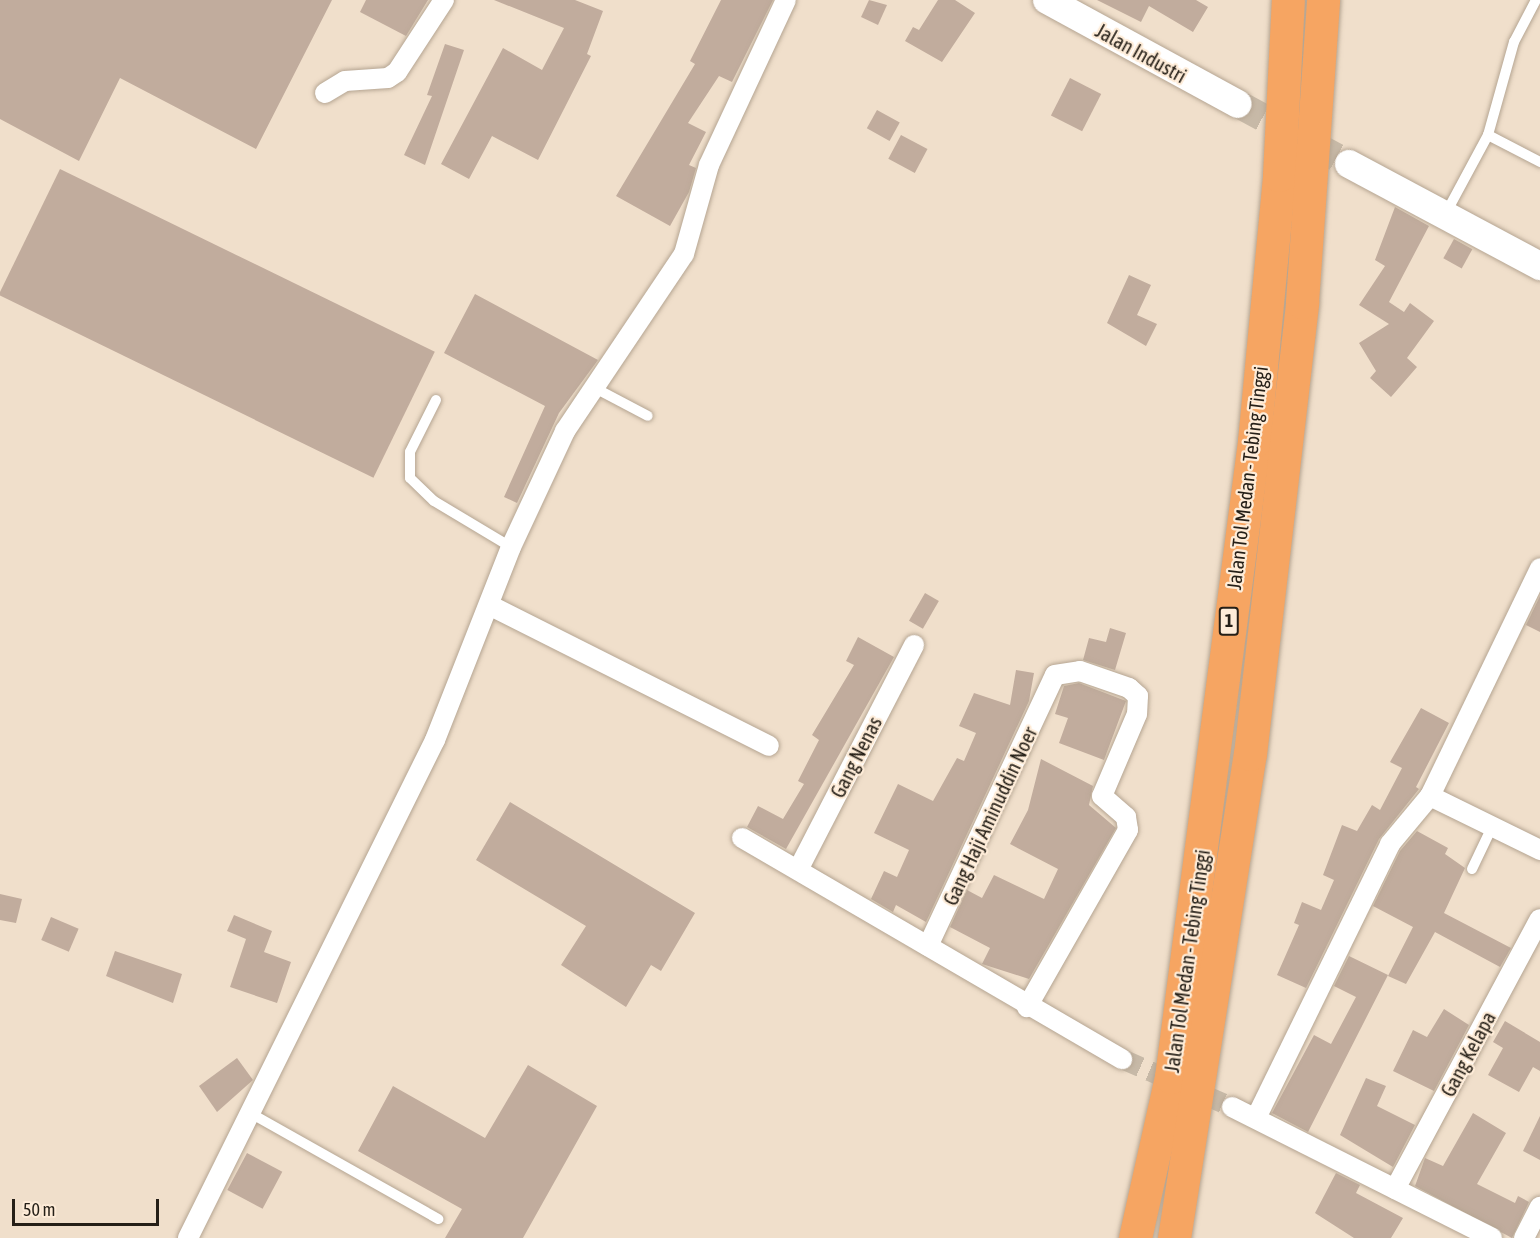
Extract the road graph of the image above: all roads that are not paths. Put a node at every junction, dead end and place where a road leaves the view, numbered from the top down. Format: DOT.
graph roads {
  1 [pos="444,0"];
  2 [pos="786,0"];
  3 [pos="1288,0"];
  4 [pos="1323,0"];
  5 [pos="1536,0"];
  6 [pos="1065,4"];
  7 [pos="325,93"];
  8 [pos="1238,104"];
  9 [pos="1488,135"];
  10 [pos="1540,162"];
  11 [pos="1349,164"];
  12 [pos="1446,213"];
  13 [pos="1540,266"];
  14 [pos="591,386"];
  15 [pos="436,400"];
  16 [pos="648,417"];
  17 [pos="511,547"];
  18 [pos="1540,568"];
  19 [pos="491,606"];
  20 [pos="914,645"];
  21 [pos="769,746"];
  22 [pos="1430,796"];
  23 [pos="1493,825"];
  24 [pos="742,838"];
  25 [pos="1540,850"];
  26 [pos="799,868"];
  27 [pos="1472,868"];
  28 [pos="1540,918"];
  29 [pos="928,946"];
  30 [pos="1027,1007"];
  31 [pos="1122,1059"];
  32 [pos="1233,1107"];
  33 [pos="252,1114"];
  34 [pos="1256,1118"];
  35 [pos="1395,1189"];
  36 [pos="1540,1207"];
  37 [pos="438,1219"];
  38 [pos="188,1238"];
  39 [pos="1135,1238"];
  40 [pos="1174,1238"];
  41 [pos="1492,1238"];
  42 [pos="1524,1238"];
  1 -- 7 [label="street"];
  2 -- 14 [label="street"];
  3 -- 39 [label="highway, Jalan Tol Medan - Tebing Tinggi / 1"];
  4 -- 40 [label="highway, 1"];
  5 -- 9 [label="lane"];
  6 -- 8 [label="street, Jalan Industri"];
  9 -- 10 [label="lane"];
  9 -- 12 [label="lane"];
  11 -- 12 [label="street"];
  12 -- 13 [label="street"];
  14 -- 16 [label="lane"];
  14 -- 17 [label="street"];
  15 -- 17 [label="lane"];
  17 -- 19 [label="street"];
  18 -- 22 [label="street"];
  19 -- 21 [label="street"];
  19 -- 33 [label="street"];
  20 -- 26 [label="street, Gang Nenas"];
  22 -- 23 [label="street"];
  22 -- 34 [label="street"];
  23 -- 25 [label="street"];
  23 -- 27 [label="lane"];
  24 -- 26 [label="street"];
  26 -- 29 [label="street"];
  28 -- 35 [label="street, Gang Kelapa"];
  29 -- 30 [label="street"];
  29 -- 30 [label="street, Gang Haji Aminuddin Noer"];
  30 -- 31 [label="street"];
  32 -- 34 [label="street"];
  33 -- 37 [label="lane"];
  33 -- 38 [label="street"];
  34 -- 35 [label="street"];
  35 -- 41 [label="street"];
  36 -- 42 [label="street"];
}
